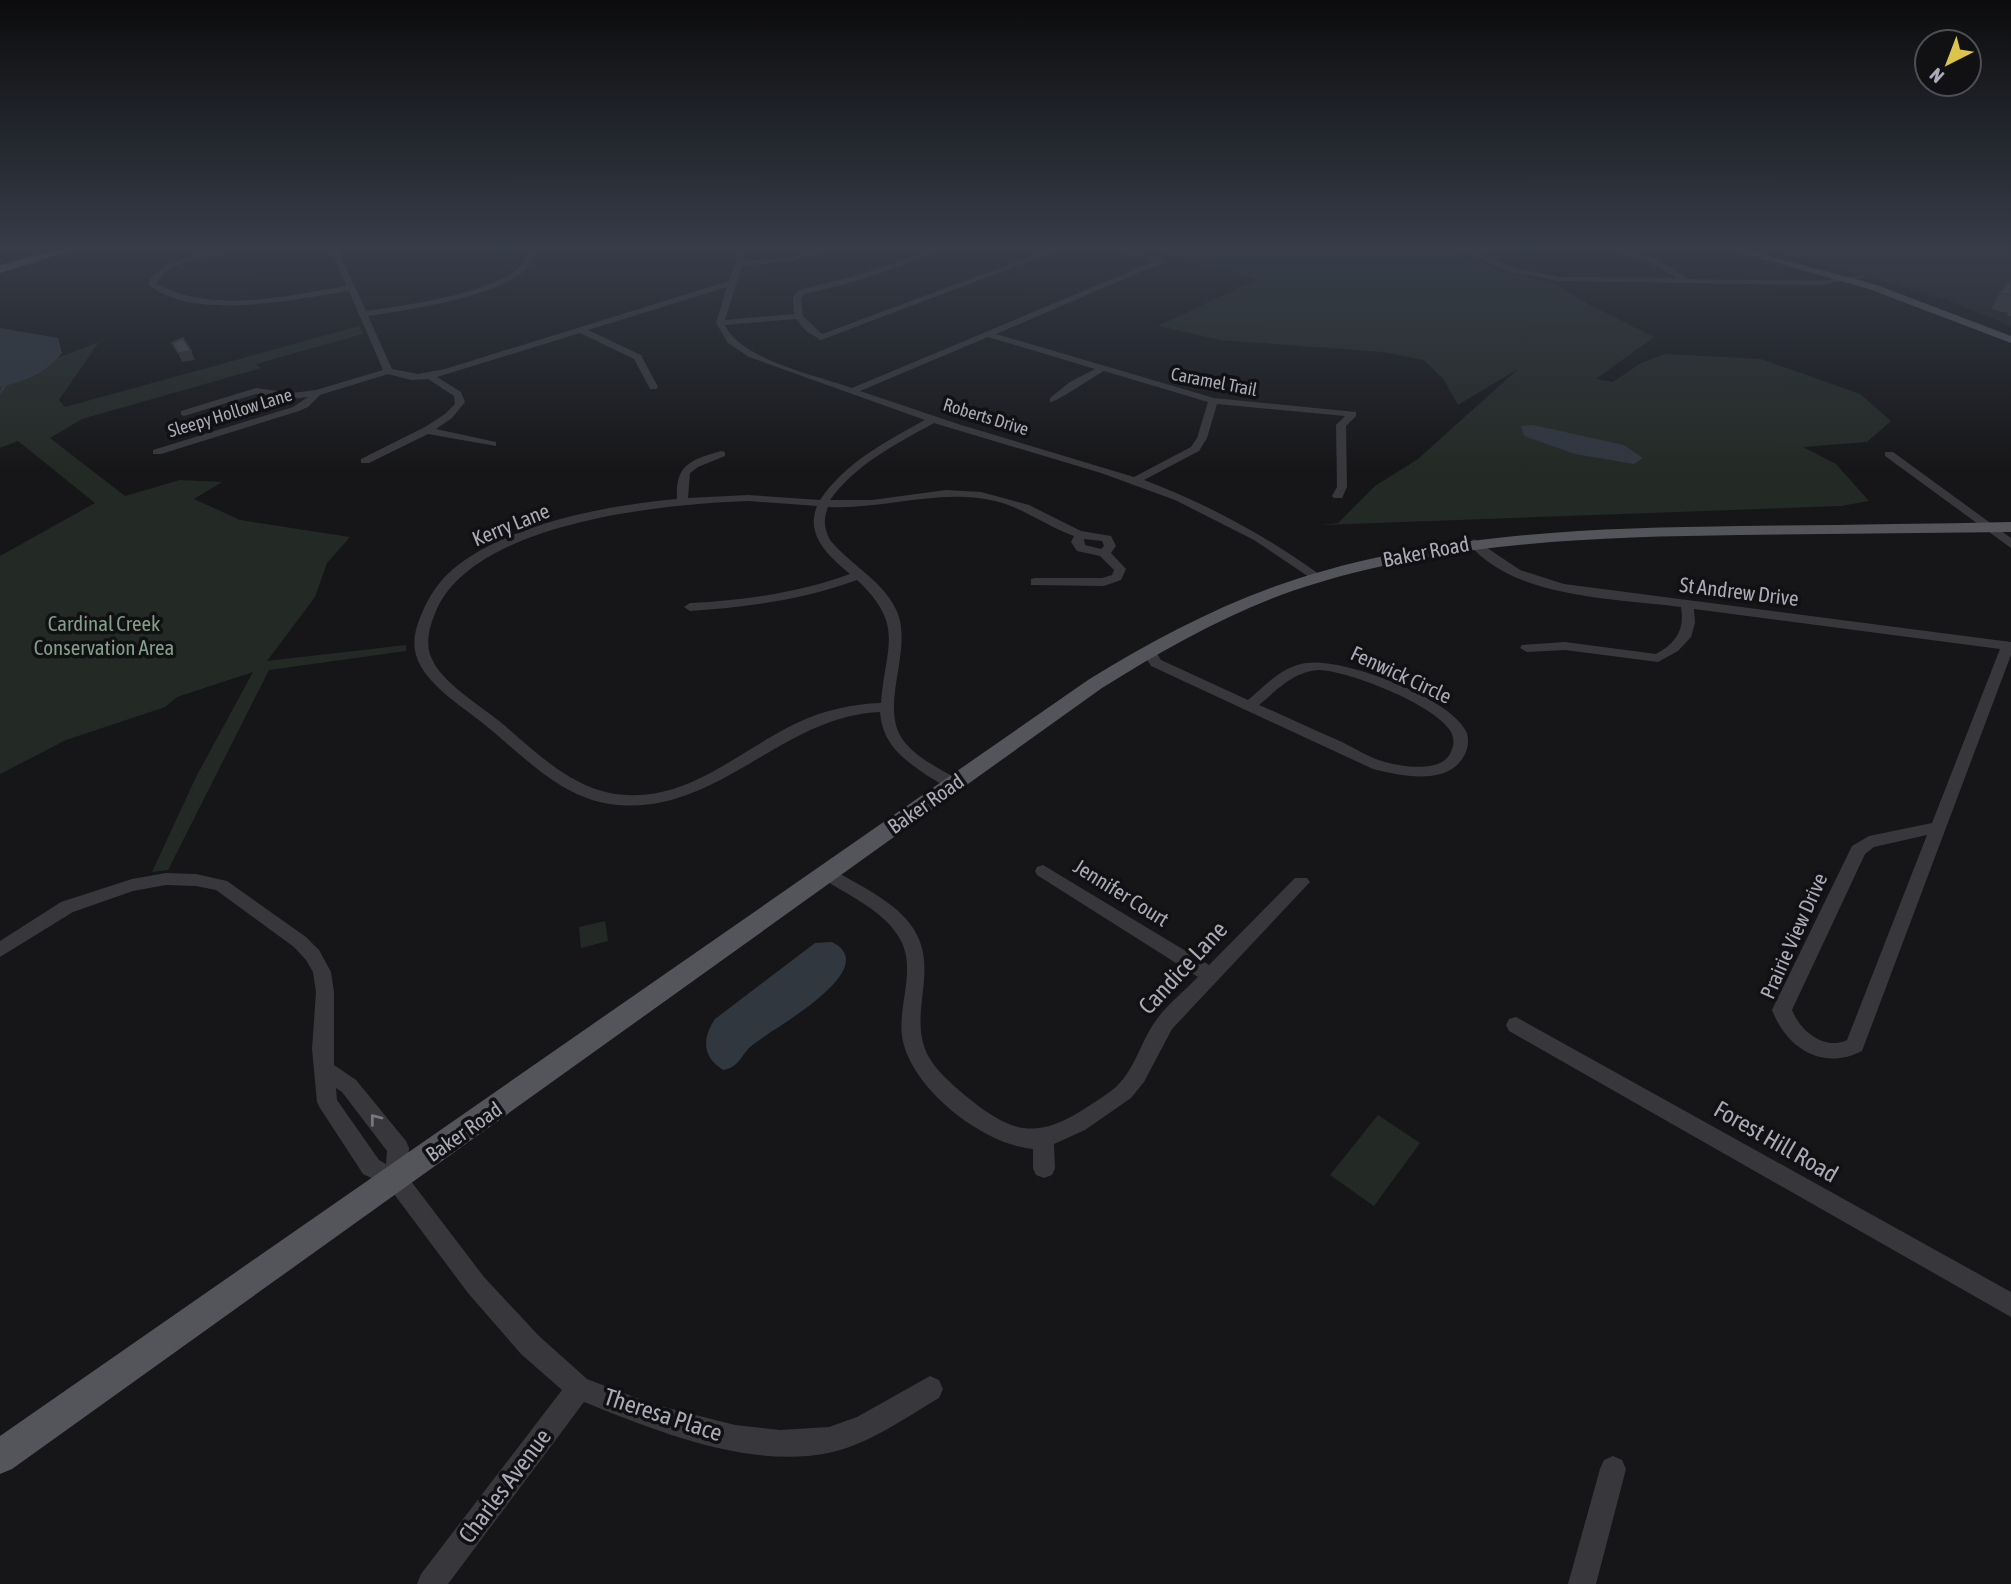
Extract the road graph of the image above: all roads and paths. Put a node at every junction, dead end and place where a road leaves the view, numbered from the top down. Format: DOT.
graph roads {
  1 [pos="368,323"];
  2 [pos="604,323"];
  3 [pos="720,323"];
  4 [pos="801,323"];
  5 [pos="859,323"];
  6 [pos="1010,323"];
  7 [pos="1969,323"];
  8 [pos="1987,323"];
  9 [pos="581,330"];
  10 [pos="2011,331"];
  11 [pos="988,334"];
  12 [pos="2011,340"];
  13 [pos="1101,369"];
  14 [pos="388,371"];
  15 [pos="430,376"];
  16 [pos="653,387"];
  17 [pos="856,389"];
  18 [pos="317,393"];
  19 [pos="1053,400"];
  20 [pos="1213,401"];
  21 [pos="184,413"];
  22 [pos="934,419"];
  23 [pos="424,430"];
  24 [pos="192,441"];
  25 [pos="492,444"];
  26 [pos="202,449"];
  27 [pos="157,452"];
  28 [pos="721,454"];
  29 [pos="1889,454"];
  30 [pos="365,461"];
  31 [pos="1133,482"];
  32 [pos="1338,496"];
  33 [pos="682,501"];
  34 [pos="824,502"];
  35 [pos="2004,529"];
  36 [pos="1474,543"];
  37 [pos="2011,544"];
  38 [pos="860,575"];
  39 [pos="1315,578"];
  40 [pos="1035,582"];
  41 [pos="1687,606"];
  42 [pos="690,607"];
  43 [pos="2009,645"];
  44 [pos="1527,648"];
  45 [pos="1148,650"];
  46 [pos="1250,705"];
  47 [pos="888,707"];
  48 [pos="954,785"];
  49 [pos="1938,827"];
  50 [pos="1043,871"];
  51 [pos="828,874"];
  52 [pos="1301,882"];
  53 [pos="0,950"];
  54 [pos="1211,976"];
  55 [pos="1516,1025"];
  56 [pos="324,1069"];
  57 [pos="1043,1138"];
  58 [pos="1044,1168"];
  59 [pos="396,1179"];
  60 [pos="2011,1305"];
  61 [pos="579,1388"];
  62 [pos="930,1389"];
  63 [pos="0,1457"];
  64 [pos="1613,1469"];
  65 [pos="430,1584"];
  66 [pos="1581,1584"];
  1 -- 14 [label="street"];
  2 -- 9 [label="street"];
  3 -- 17 [label="street, Roberts Drive"];
  4 -- 5 [label="street"];
  6 -- 11 [label="street"];
  7 -- 12 [label="main road"];
  8 -- 10 [label="main road"];
  9 -- 15 [label="street"];
  9 -- 16 [label="street"];
  11 -- 13 [label="street, Caramel Trail"];
  11 -- 17 [label="street"];
  13 -- 19 [label="street"];
  13 -- 20 [label="street, Caramel Trail"];
  14 -- 15 [label="street"];
  14 -- 18 [label="street, Sleepy Hollow Lane"];
  15 -- 23 [label="street"];
  17 -- 22 [label="street, Roberts Drive"];
  18 -- 21 [label="street"];
  18 -- 24 [label="street, Sleepy Hollow Lane"];
  20 -- 31 [label="street"];
  20 -- 32 [label="street, Caramel Trail"];
  22 -- 31 [label="street, Roberts Drive"];
  22 -- 34 [label="street"];
  23 -- 25 [label="street"];
  23 -- 30 [label="street"];
  24 -- 26 [label="street"];
  24 -- 27 [label="street, Sleepy Hollow Lane"];
  28 -- 33 [label="street"];
  29 -- 35 [label="street"];
  31 -- 39 [label="street, Roberts Drive"];
  33 -- 34 [label="street, Kerry Lane"];
  33 -- 47 [label="street, Kerry Lane"];
  34 -- 38 [label="street"];
  34 -- 40 [label="street, Kerry Lane"];
  35 -- 36 [label="main road, Baker Road"];
  35 -- 37 [label="street"];
  36 -- 39 [label="main road, Baker Road"];
  36 -- 41 [label="street, St Andrew Drive"];
  38 -- 42 [label="street"];
  38 -- 47 [label="street"];
  39 -- 45 [label="main road, Baker Road"];
  41 -- 43 [label="street, St Andrew Drive"];
  41 -- 44 [label="street"];
  43 -- 49 [label="street, Prairie View Drive"];
  45 -- 46 [label="street, Fenwick Circle"];
  45 -- 48 [label="main road, Baker Road"];
  46 -- 46 [label="street, Fenwick Circle"];
  47 -- 48 [label="street"];
  48 -- 51 [label="main road, Baker Road"];
  49 -- 49 [label="street, Prairie View Drive"];
  50 -- 54 [label="street, Jennifer Court"];
  51 -- 57 [label="street, Candice Lane"];
  51 -- 59 [label="main road, Baker Road"];
  52 -- 54 [label="street, Candice Lane"];
  53 -- 56 [label="street"];
  54 -- 57 [label="street, Candice Lane"];
  55 -- 60 [label="street, Forest Hill Road"];
  56 -- 59 [label="street"];
  59 -- 56 [label="street, one-way"];
  57 -- 58 [label="street"];
  59 -- 61 [label="street, Theresa Place"];
  59 -- 63 [label="main road, Baker Road"];
  61 -- 62 [label="street, Theresa Place"];
  61 -- 65 [label="street, Charles Avenue"];
  64 -- 66 [label="street"];
}
